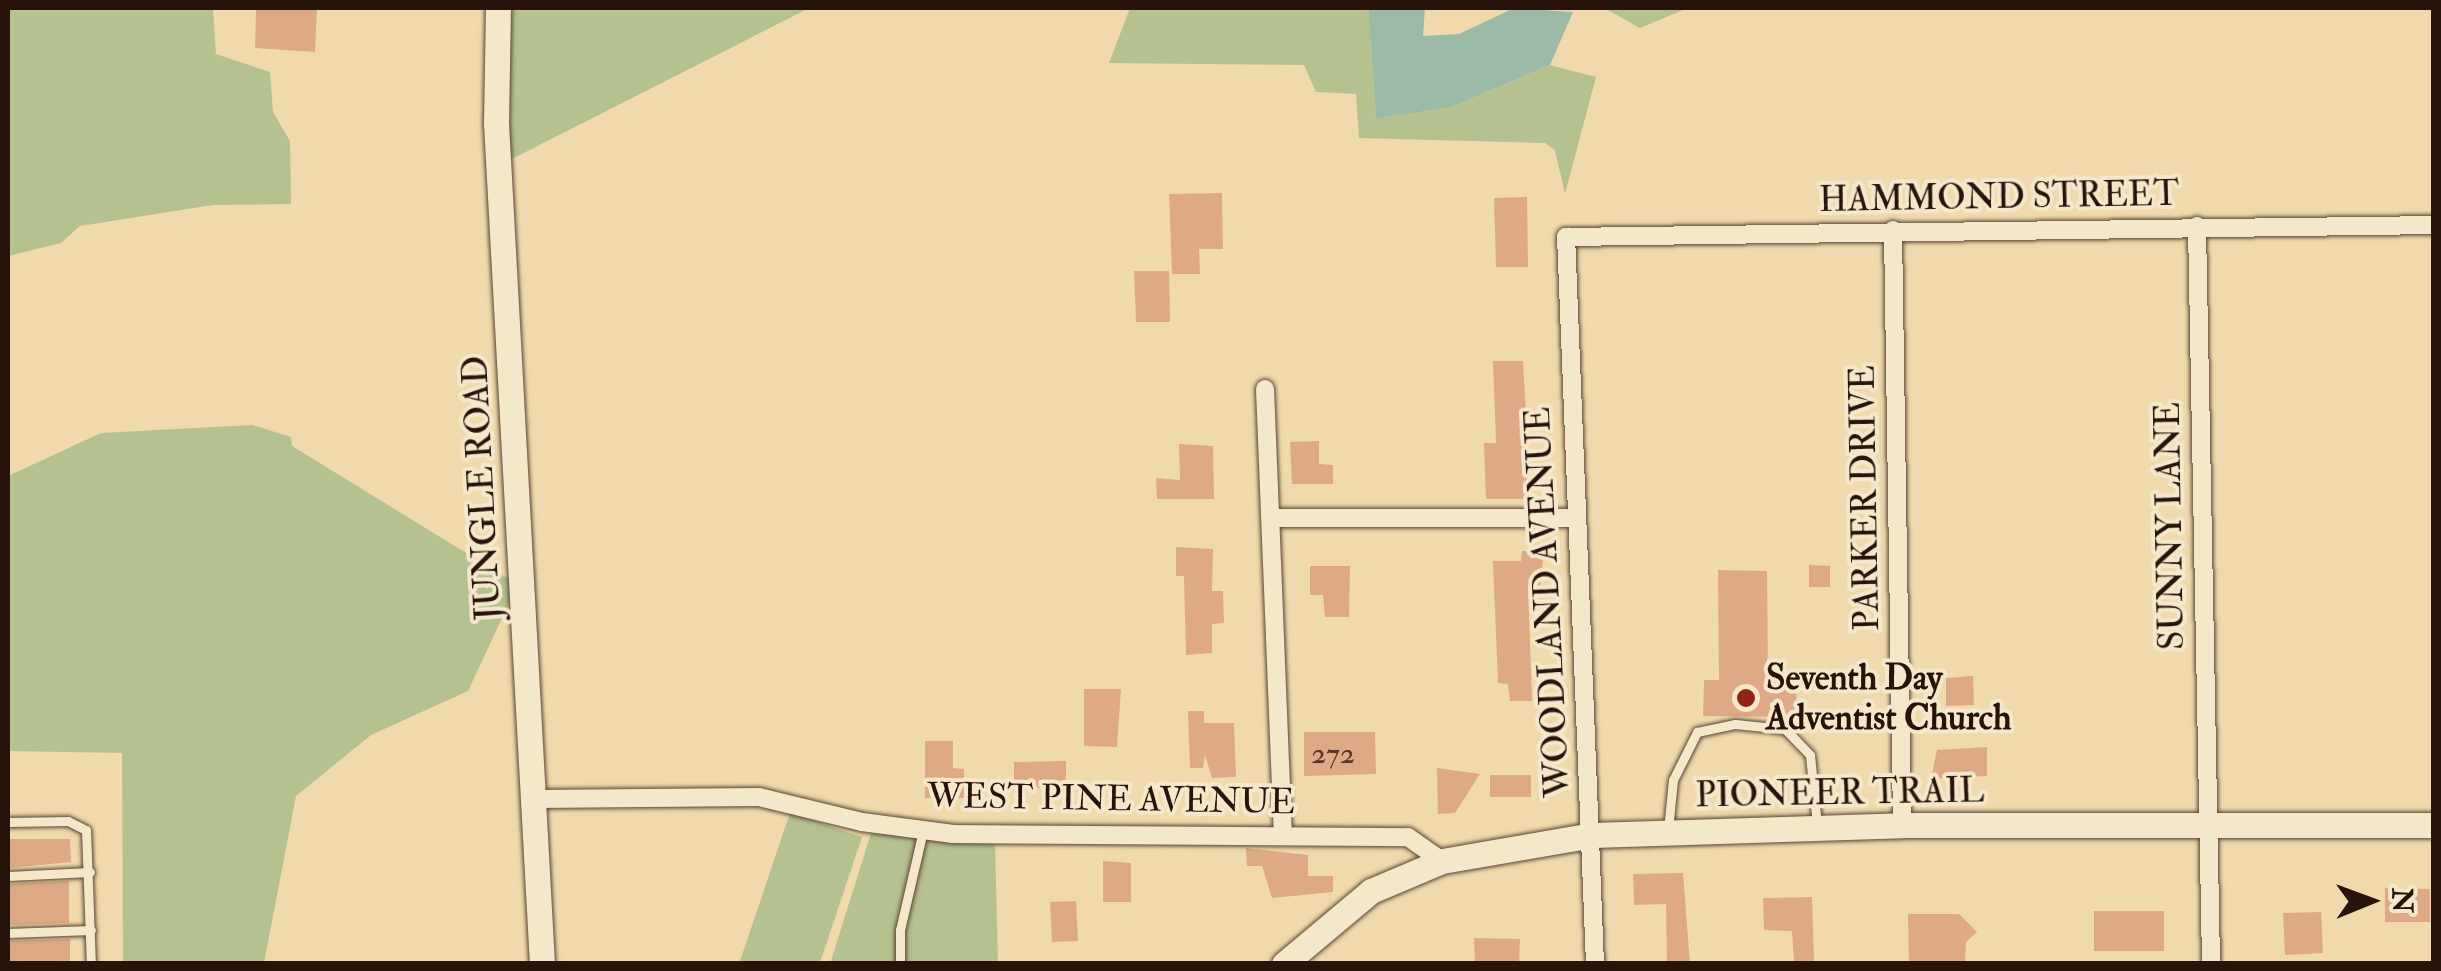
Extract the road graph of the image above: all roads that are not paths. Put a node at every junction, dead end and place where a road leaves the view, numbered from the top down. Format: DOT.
graph roads {
  1 [pos="498,8"];
  2 [pos="2434,225"];
  3 [pos="2198,226"];
  4 [pos="1893,230"];
  5 [pos="1566,237"];
  6 [pos="1266,389"];
  7 [pos="1272,518"];
  8 [pos="1574,518"];
  9 [pos="534,798"];
  10 [pos="8,822"];
  11 [pos="2207,824"];
  12 [pos="1902,825"];
  13 [pos="2434,825"];
  14 [pos="1818,828"];
  15 [pos="923,830"];
  16 [pos="1668,832"];
  17 [pos="1283,833"];
  18 [pos="1592,835"];
  19 [pos="1442,861"];
  20 [pos="90,872"];
  21 [pos="8,876"];
  22 [pos="91,930"];
  23 [pos="8,934"];
  24 [pos="91,964"];
  25 [pos="542,964"];
  26 [pos="900,964"];
  27 [pos="1284,964"];
  28 [pos="1595,964"];
  29 [pos="2210,964"];
  1 -- 9 [label="street, JUNGLE ROAD"];
  2 -- 3 [label="street, HAMMOND STREET"];
  3 -- 4 [label="street, HAMMOND STREET"];
  3 -- 11 [label="street, SUNNY LANE"];
  4 -- 5 [label="street, HAMMOND STREET"];
  4 -- 12 [label="street, PARKER DRIVE"];
  5 -- 8 [label="street, WOODLAND AVENUE"];
  6 -- 7 [label="street"];
  7 -- 8 [label="street"];
  7 -- 17 [label="street"];
  8 -- 18 [label="street, WOODLAND AVENUE"];
  9 -- 15 [label="street, WEST PINE AVENUE"];
  9 -- 25 [label="street, JUNGLE ROAD"];
  10 -- 20 [label="lane"];
  11 -- 12 [label="street, PIONEER TRAIL"];
  11 -- 13 [label="street, PIONEER TRAIL"];
  11 -- 29 [label="street, SUNNY LANE"];
  12 -- 14 [label="street, PIONEER TRAIL"];
  14 -- 16 [label="street, PIONEER TRAIL"];
  14 -- 16 [label="lane"];
  15 -- 17 [label="street, WEST PINE AVENUE"];
  15 -- 26 [label="lane"];
  16 -- 18 [label="street, PIONEER TRAIL"];
  17 -- 19 [label="street, WEST PINE AVENUE"];
  18 -- 19 [label="street, PIONEER TRAIL"];
  18 -- 28 [label="street, WOODLAND AVENUE"];
  19 -- 27 [label="street, PIONEER TRAIL"];
  20 -- 21 [label="lane"];
  20 -- 22 [label="lane"];
  22 -- 23 [label="lane"];
  22 -- 24 [label="lane"];
}
